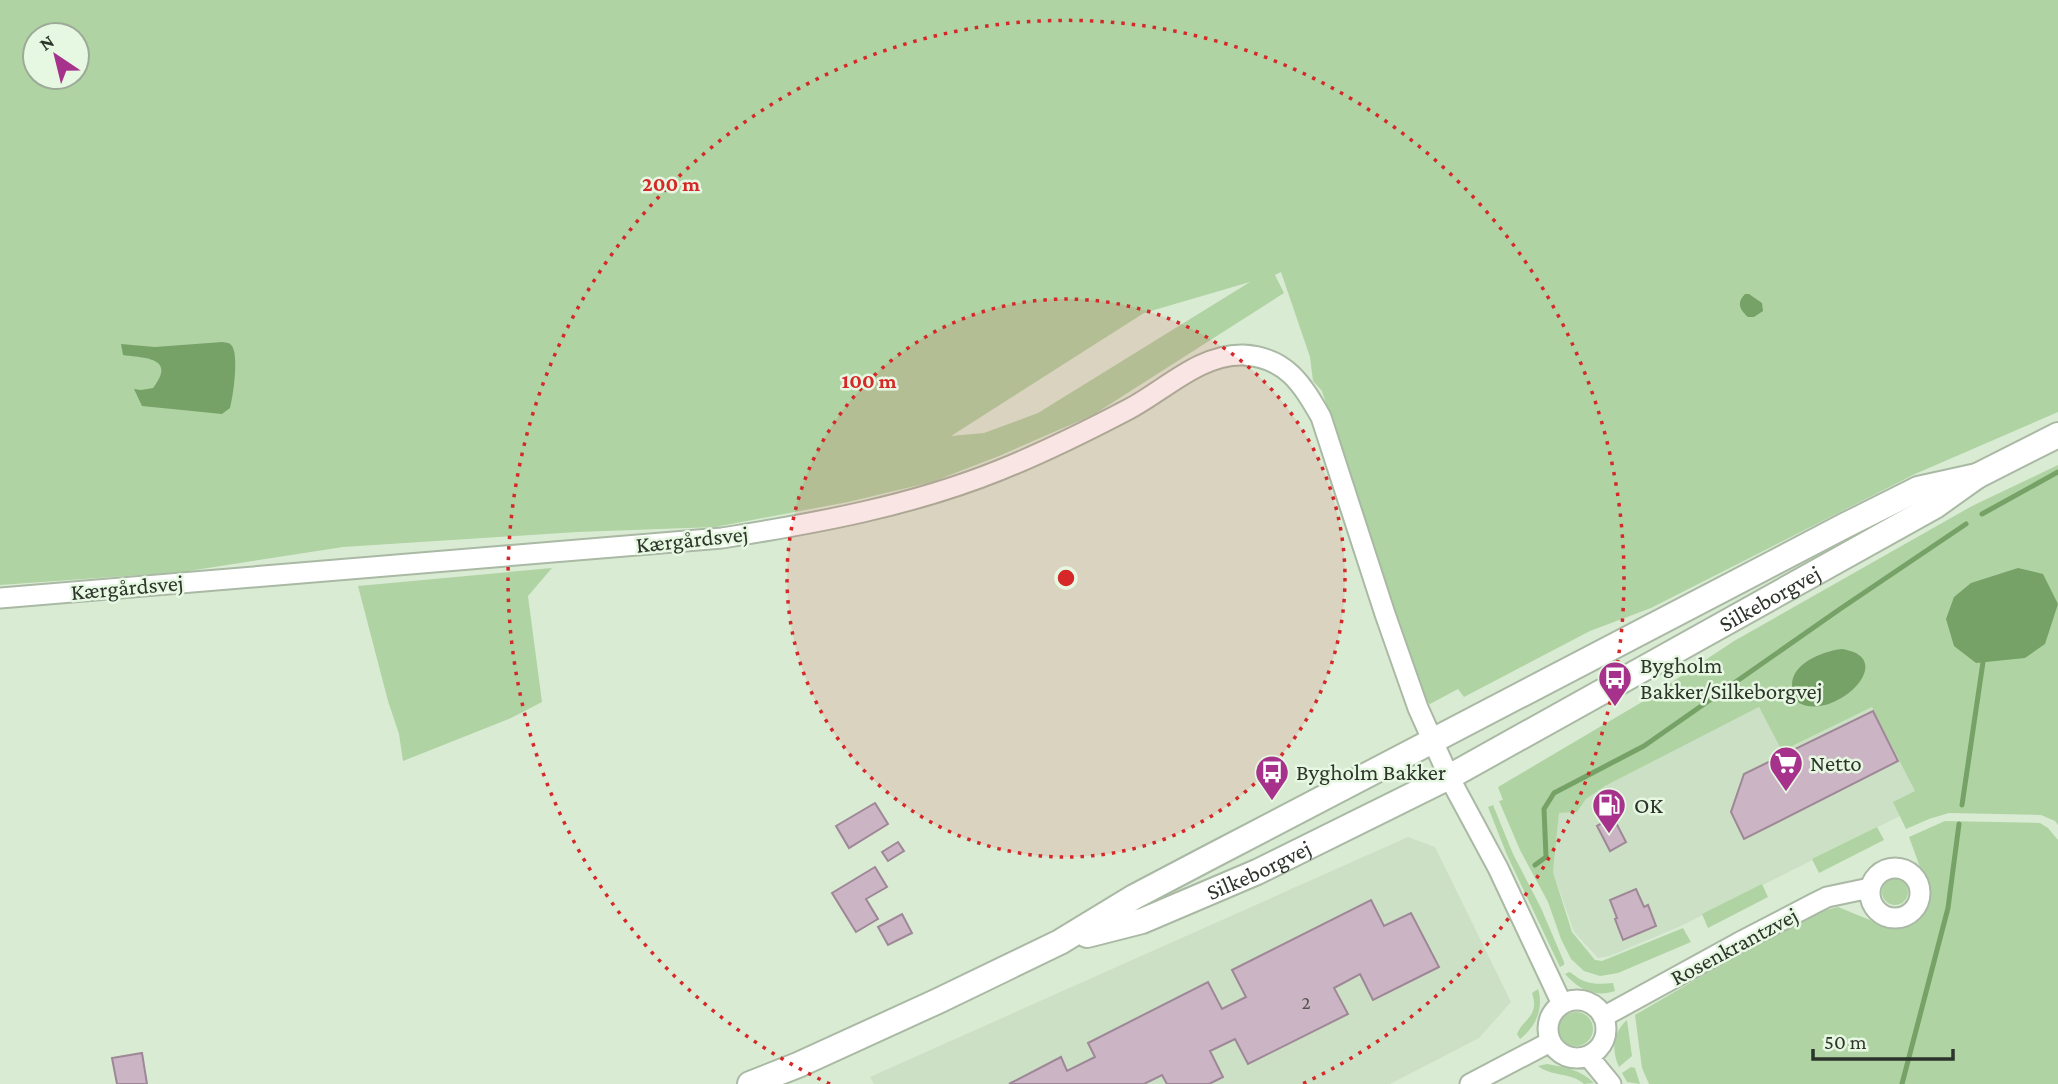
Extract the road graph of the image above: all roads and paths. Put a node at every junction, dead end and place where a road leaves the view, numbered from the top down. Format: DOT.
graph roads {
  1 [pos="2058,435"];
  2 [pos="1977,476"];
  3 [pos="0,598"];
  4 [pos="1433,741"];
  5 [pos="1449,777"];
  6 [pos="1870,888"];
  7 [pos="1060,942"];
  8 [pos="1562,1003"];
  9 [pos="1604,1017"];
  10 [pos="1550,1042"];
  11 [pos="1588,1056"];
  12 [pos="750,1084"];
  13 [pos="1471,1084"];
  14 [pos="1611,1084"];
  1 -- 2 [label="main road, Silkeborgvej"];
  2 -- 4 [label="main road, Silkeborgvej"];
  2 -- 5 [label="main road, Silkeborgvej"];
  3 -- 4 [label="street, Kærgårdsvej"];
  4 -- 5 [label="street"];
  4 -- 7 [label="main road, Silkeborgvej"];
  5 -- 7 [label="main road, Silkeborgvej"];
  5 -- 8 [label="street"];
  6 -- 9 [label="street, Rosenkrantzvej"];
  7 -- 12 [label="main road, Silkeborgvej"];
  8 -- 9 [label="street"];
  8 -- 10 [label="street"];
  9 -- 11 [label="street"];
  10 -- 11 [label="street"];
  10 -- 13 [label="street"];
  11 -- 14 [label="street"];
}
